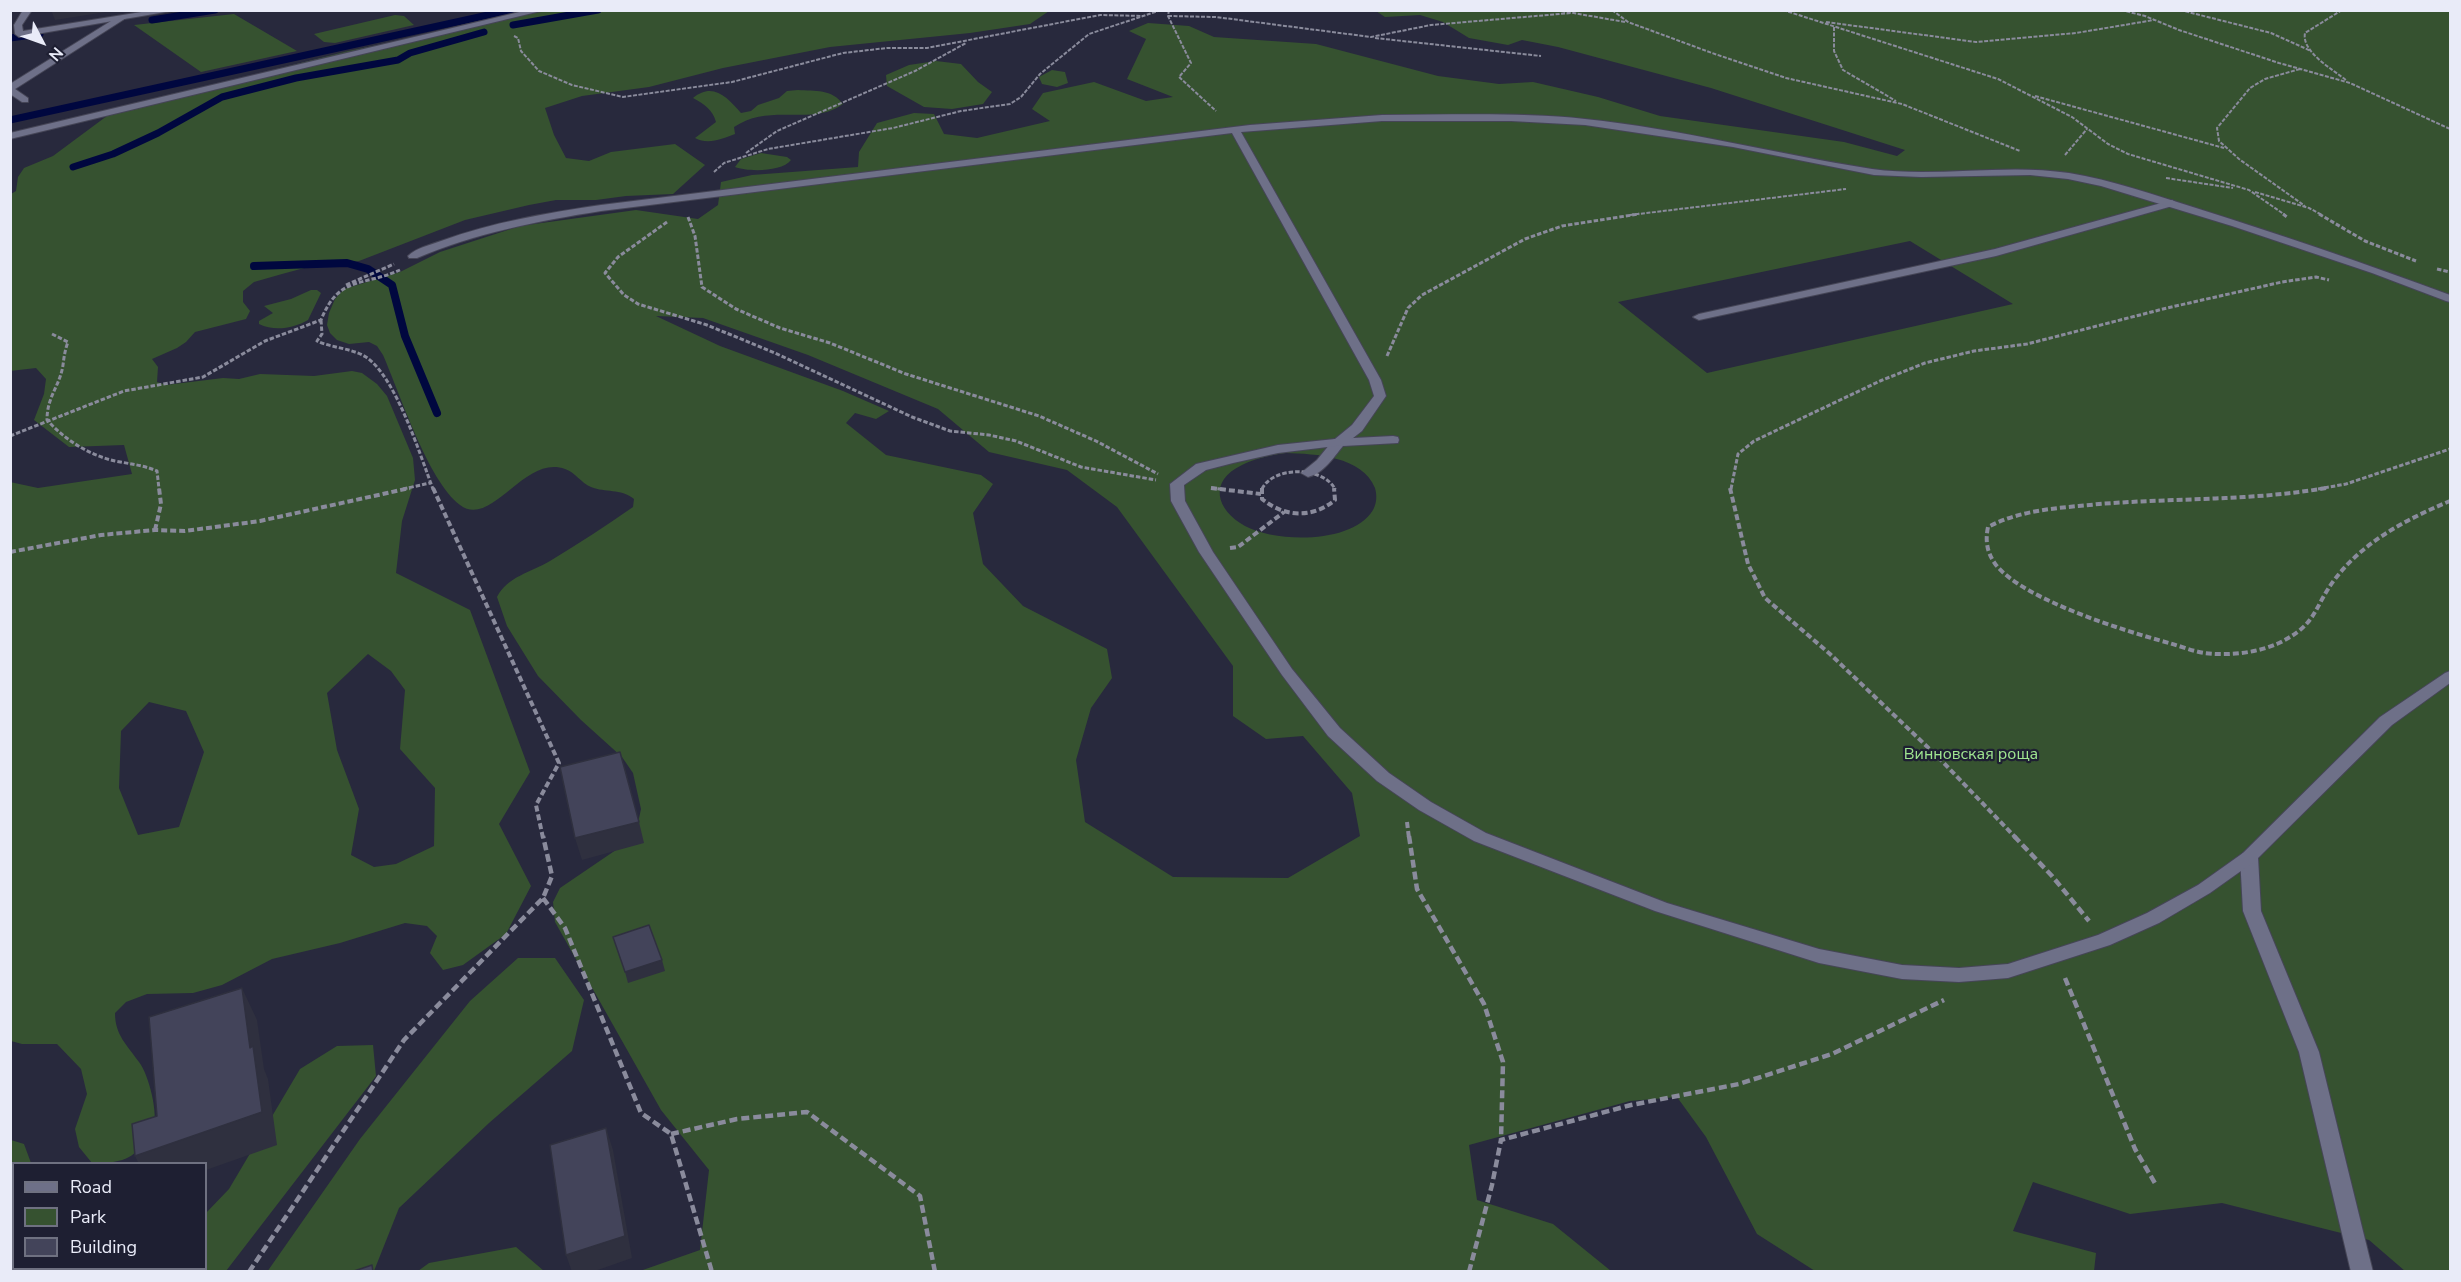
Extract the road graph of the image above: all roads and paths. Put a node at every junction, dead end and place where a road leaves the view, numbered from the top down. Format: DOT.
graph roads {
  1 [pos="28,10"];
  2 [pos="173,10"];
  3 [pos="541,10"];
  4 [pos="1161,10"];
  5 [pos="1169,10"];
  6 [pos="1556,10"];
  7 [pos="1612,10"];
  8 [pos="1783,10"];
  9 [pos="2121,10"];
  10 [pos="2180,10"];
  11 [pos="2342,10"];
  12 [pos="1570,13"];
  13 [pos="1144,16"];
  14 [pos="1168,16"];
  15 [pos="122,18"];
  16 [pos="1810,19"];
  17 [pos="2154,20"];
  18 [pos="1628,22"];
  19 [pos="468,27"];
  20 [pos="1834,27"];
  21 [pos="15,34"];
  22 [pos="1371,38"];
  23 [pos="975,39"];
  24 [pos="2310,51"];
  25 [pos="1541,56"];
  26 [pos="2300,69"];
  27 [pos="2350,83"];
  28 [pos="10,88"];
  29 [pos="2028,94"];
  30 [pos="25,100"];
  31 [pos="1902,104"];
  32 [pos="2087,129"];
  33 [pos="2451,129"];
  34 [pos="1236,131"];
  35 [pos="10,136"];
  36 [pos="2227,148"];
  37 [pos="2025,153"];
  38 [pos="744,155"];
  39 [pos="2065,156"];
  40 [pos="1848,189"];
  41 [pos="2250,190"];
  42 [pos="712,196"];
  43 [pos="682,199"];
  44 [pos="2172,203"];
  45 [pos="2308,208"];
  46 [pos="2287,217"];
  47 [pos="413,256"];
  48 [pos="2418,261"];
  49 [pos="2428,266"];
  50 [pos="2451,272"];
  51 [pos="2338,282"];
  52 [pos="346,285"];
  53 [pos="2451,299"];
  54 [pos="1699,317"];
  55 [pos="321,320"];
  56 [pos="52,334"];
  57 [pos="1375,381"];
  58 [pos="47,420"];
  59 [pos="10,436"];
  60 [pos="1393,440"];
  61 [pos="1339,442"];
  62 [pos="2451,449"];
  63 [pos="1308,473"];
  64 [pos="430,483"];
  65 [pos="1177,484"];
  66 [pos="1239,492"];
  67 [pos="1260,494"];
  68 [pos="2451,501"];
  69 [pos="1284,512"];
  70 [pos="155,530"];
  71 [pos="10,552"];
  72 [pos="1206,552"];
  73 [pos="2451,676"];
  74 [pos="1407,818"];
  75 [pos="2249,857"];
  76 [pos="543,898"];
  77 [pos="2104,940"];
  78 [pos="2055,956"];
  79 [pos="1948,998"];
  80 [pos="670,1134"];
  81 [pos="1501,1140"];
  82 [pos="2156,1185"];
  83 [pos="249,1272"];
  84 [pos="712,1272"];
  85 [pos="935,1272"];
  86 [pos="1469,1272"];
  87 [pos="2362,1272"];
  1 -- 21 [label="street"];
  2 -- 15 [label="street"];
  3 -- 19 [label="street"];
  4 -- 13 [label="path"];
  5 -- 14 [label="path"];
  6 -- 12 [label="path"];
  7 -- 18 [label="path"];
  8 -- 16 [label="path"];
  9 -- 17 [label="path"];
  10 -- 24 [label="path"];
  11 -- 24 [label="path"];
  12 -- 18 [label="path"];
  12 -- 22 [label="path"];
  13 -- 23 [label="path"];
  13 -- 38 [label="path"];
  14 -- 22 [label="path"];
  14 -- 34 [label="path"];
  15 -- 21 [label="street"];
  15 -- 28 [label="street"];
  16 -- 17 [label="path"];
  16 -- 20 [label="path"];
  17 -- 26 [label="path"];
  18 -- 31 [label="path"];
  19 -- 23 [label="path"];
  19 -- 35 [label="street"];
  20 -- 29 [label="path"];
  20 -- 31 [label="path"];
  22 -- 25 [label="path"];
  23 -- 38 [label="path"];
  24 -- 27 [label="path"];
  26 -- 27 [label="path"];
  26 -- 36 [label="path"];
  27 -- 33 [label="path"];
  28 -- 30 [label="street"];
  29 -- 32 [label="path"];
  29 -- 36 [label="path"];
  31 -- 37 [label="path"];
  32 -- 39 [label="path"];
  32 -- 41 [label="path"];
  34 -- 42 [label="street"];
  34 -- 44 [label="street"];
  34 -- 57 [label="street"];
  36 -- 45 [label="path"];
  38 -- 42 [label="path"];
  40 -- 57 [label="path"];
  41 -- 45 [label="path"];
  41 -- 46 [label="path"];
  42 -- 43 [label="street"];
  43 -- 47 [label="street"];
  43 -- 65 [label="path"];
  43 -- 65 [label="path"];
  44 -- 53 [label="street"];
  44 -- 54 [label="street"];
  45 -- 48 [label="path"];
  47 -- 52 [label="path"];
  47 -- 52 [label="path"];
  49 -- 50 [label="path"];
  51 -- 77 [label="path"];
  52 -- 55 [label="path"];
  55 -- 58 [label="path"];
  55 -- 64 [label="path"];
  56 -- 58 [label="path"];
  57 -- 61 [label="street"];
  58 -- 59 [label="path"];
  58 -- 70 [label="path"];
  60 -- 61 [label="street"];
  61 -- 63 [label="street"];
  61 -- 65 [label="street"];
  62 -- 68 [label="path"];
  64 -- 70 [label="path"];
  64 -- 76 [label="path"];
  65 -- 72 [label="street"];
  66 -- 67 [label="path"];
  69 -- 72 [label="path"];
  70 -- 71 [label="path"];
  72 -- 78 [label="street"];
  73 -- 75 [label="street"];
  74 -- 81 [label="path"];
  75 -- 77 [label="street"];
  75 -- 87 [label="street"];
  76 -- 80 [label="path"];
  76 -- 83 [label="path"];
  77 -- 78 [label="street"];
  78 -- 82 [label="path"];
  79 -- 81 [label="path"];
  80 -- 84 [label="path"];
  80 -- 85 [label="path"];
  81 -- 86 [label="path"];
}
